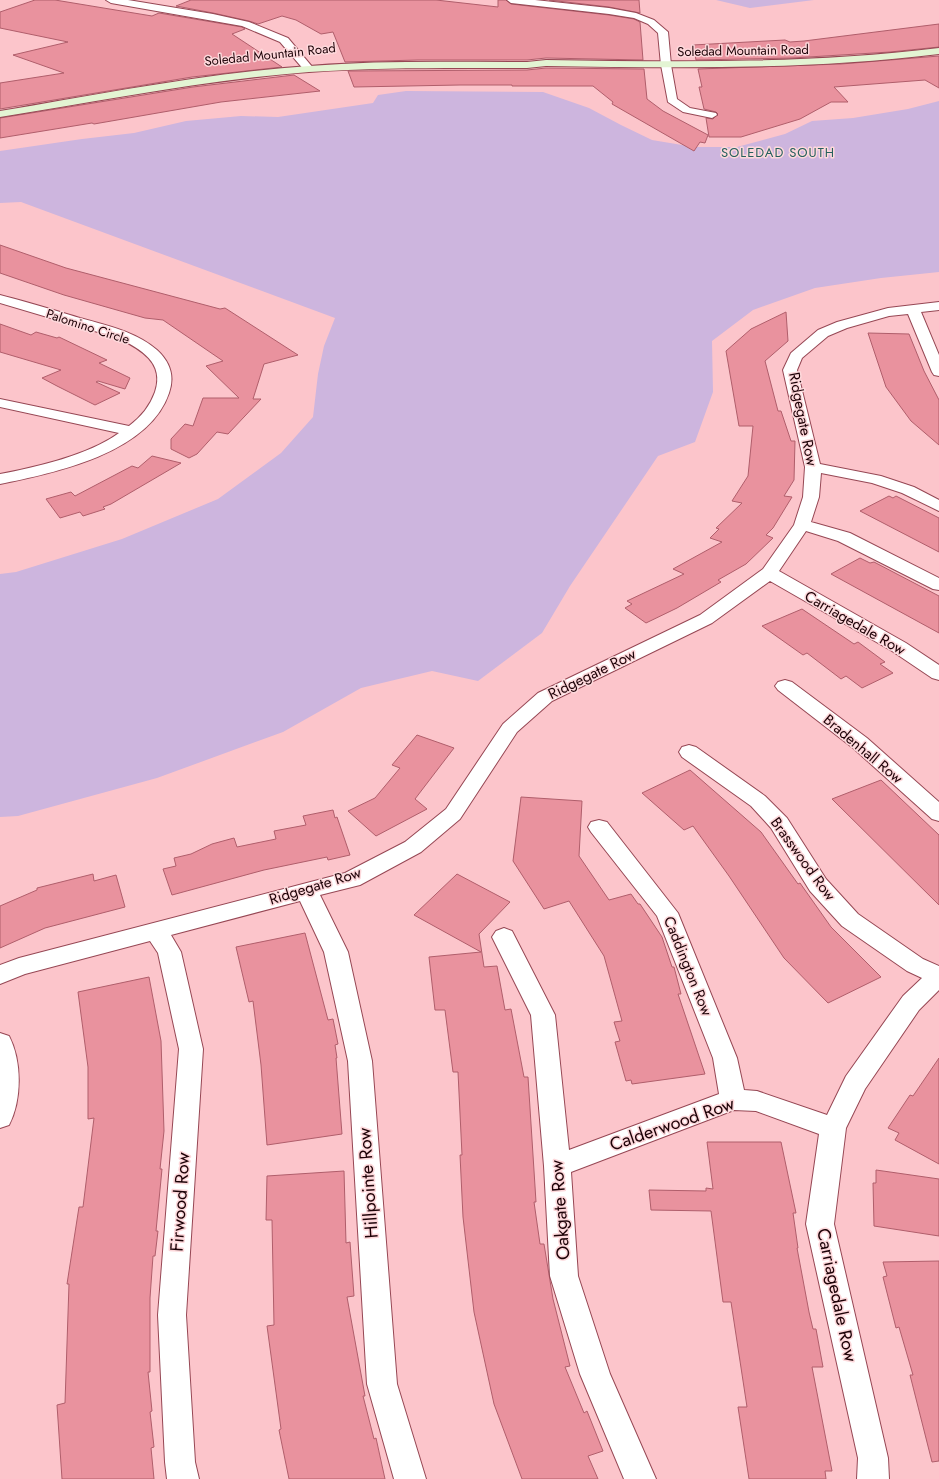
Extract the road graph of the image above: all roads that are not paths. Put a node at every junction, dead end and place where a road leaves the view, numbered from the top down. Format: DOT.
graph roads {
  1 [pos="111,0"];
  2 [pos="511,0"];
  3 [pos="939,51"];
  4 [pos="666,65"];
  5 [pos="306,66"];
  6 [pos="0,109"];
  7 [pos="0,114"];
  8 [pos="712,115"];
  9 [pos="0,299"];
  10 [pos="939,306"];
  11 [pos="912,308"];
  12 [pos="939,372"];
  13 [pos="0,402"];
  14 [pos="133,431"];
  15 [pos="813,467"];
  16 [pos="0,479"];
  17 [pos="939,506"];
  18 [pos="802,525"];
  19 [pos="769,574"];
  20 [pos="939,585"];
  21 [pos="939,674"];
  22 [pos="785,686"];
  23 [pos="689,752"];
  24 [pos="939,814"];
  25 [pos="599,827"];
  26 [pos="307,891"];
  27 [pos="156,931"];
  28 [pos="504,937"];
  29 [pos="0,975"];
  30 [pos="939,976"];
  31 [pos="0,1043"];
  32 [pos="733,1100"];
  33 [pos="0,1117"];
  34 [pos="833,1128"];
  35 [pos="557,1166"];
  36 [pos="183,1479"];
  37 [pos="410,1479"];
  38 [pos="640,1479"];
  39 [pos="873,1479"];
  1 -- 5 [label="street"];
  2 -- 4 [label="street"];
  3 -- 4 [label="main road, Soledad Mountain Road"];
  4 -- 5 [label="main road, Soledad Mountain Road"];
  4 -- 8 [label="street"];
  5 -- 6 [label="main road, Soledad Mountain Road"];
  5 -- 7 [label="main road, Soledad Mountain Road"];
  9 -- 14 [label="street, Palomino Circle"];
  10 -- 11 [label="street, Ridgegate Row"];
  11 -- 12 [label="street"];
  11 -- 15 [label="street, Ridgegate Row"];
  13 -- 14 [label="street"];
  14 -- 16 [label="street, Palomino Circle"];
  15 -- 17 [label="street"];
  15 -- 18 [label="street, Ridgegate Row"];
  18 -- 19 [label="street, Ridgegate Row"];
  18 -- 20 [label="street"];
  19 -- 21 [label="street, Carriagedale Row"];
  19 -- 26 [label="street, Ridgegate Row"];
  22 -- 24 [label="street, Bradenhall Row"];
  23 -- 30 [label="street, Brasswood Row"];
  25 -- 32 [label="street, Caddington Row"];
  26 -- 27 [label="street, Ridgegate Row"];
  26 -- 37 [label="street, Hillpointe Row"];
  27 -- 29 [label="street, Ridgegate Row"];
  27 -- 36 [label="street, Firwood Row"];
  28 -- 35 [label="street, Oakgate Row"];
  30 -- 34 [label="street, Carriagedale Row"];
  31 -- 33 [label="street"];
  32 -- 34 [label="street, Calderwood Row"];
  32 -- 35 [label="street, Calderwood Row"];
  34 -- 39 [label="street, Carriagedale Row"];
  35 -- 38 [label="street, Oakgate Row"];
}
